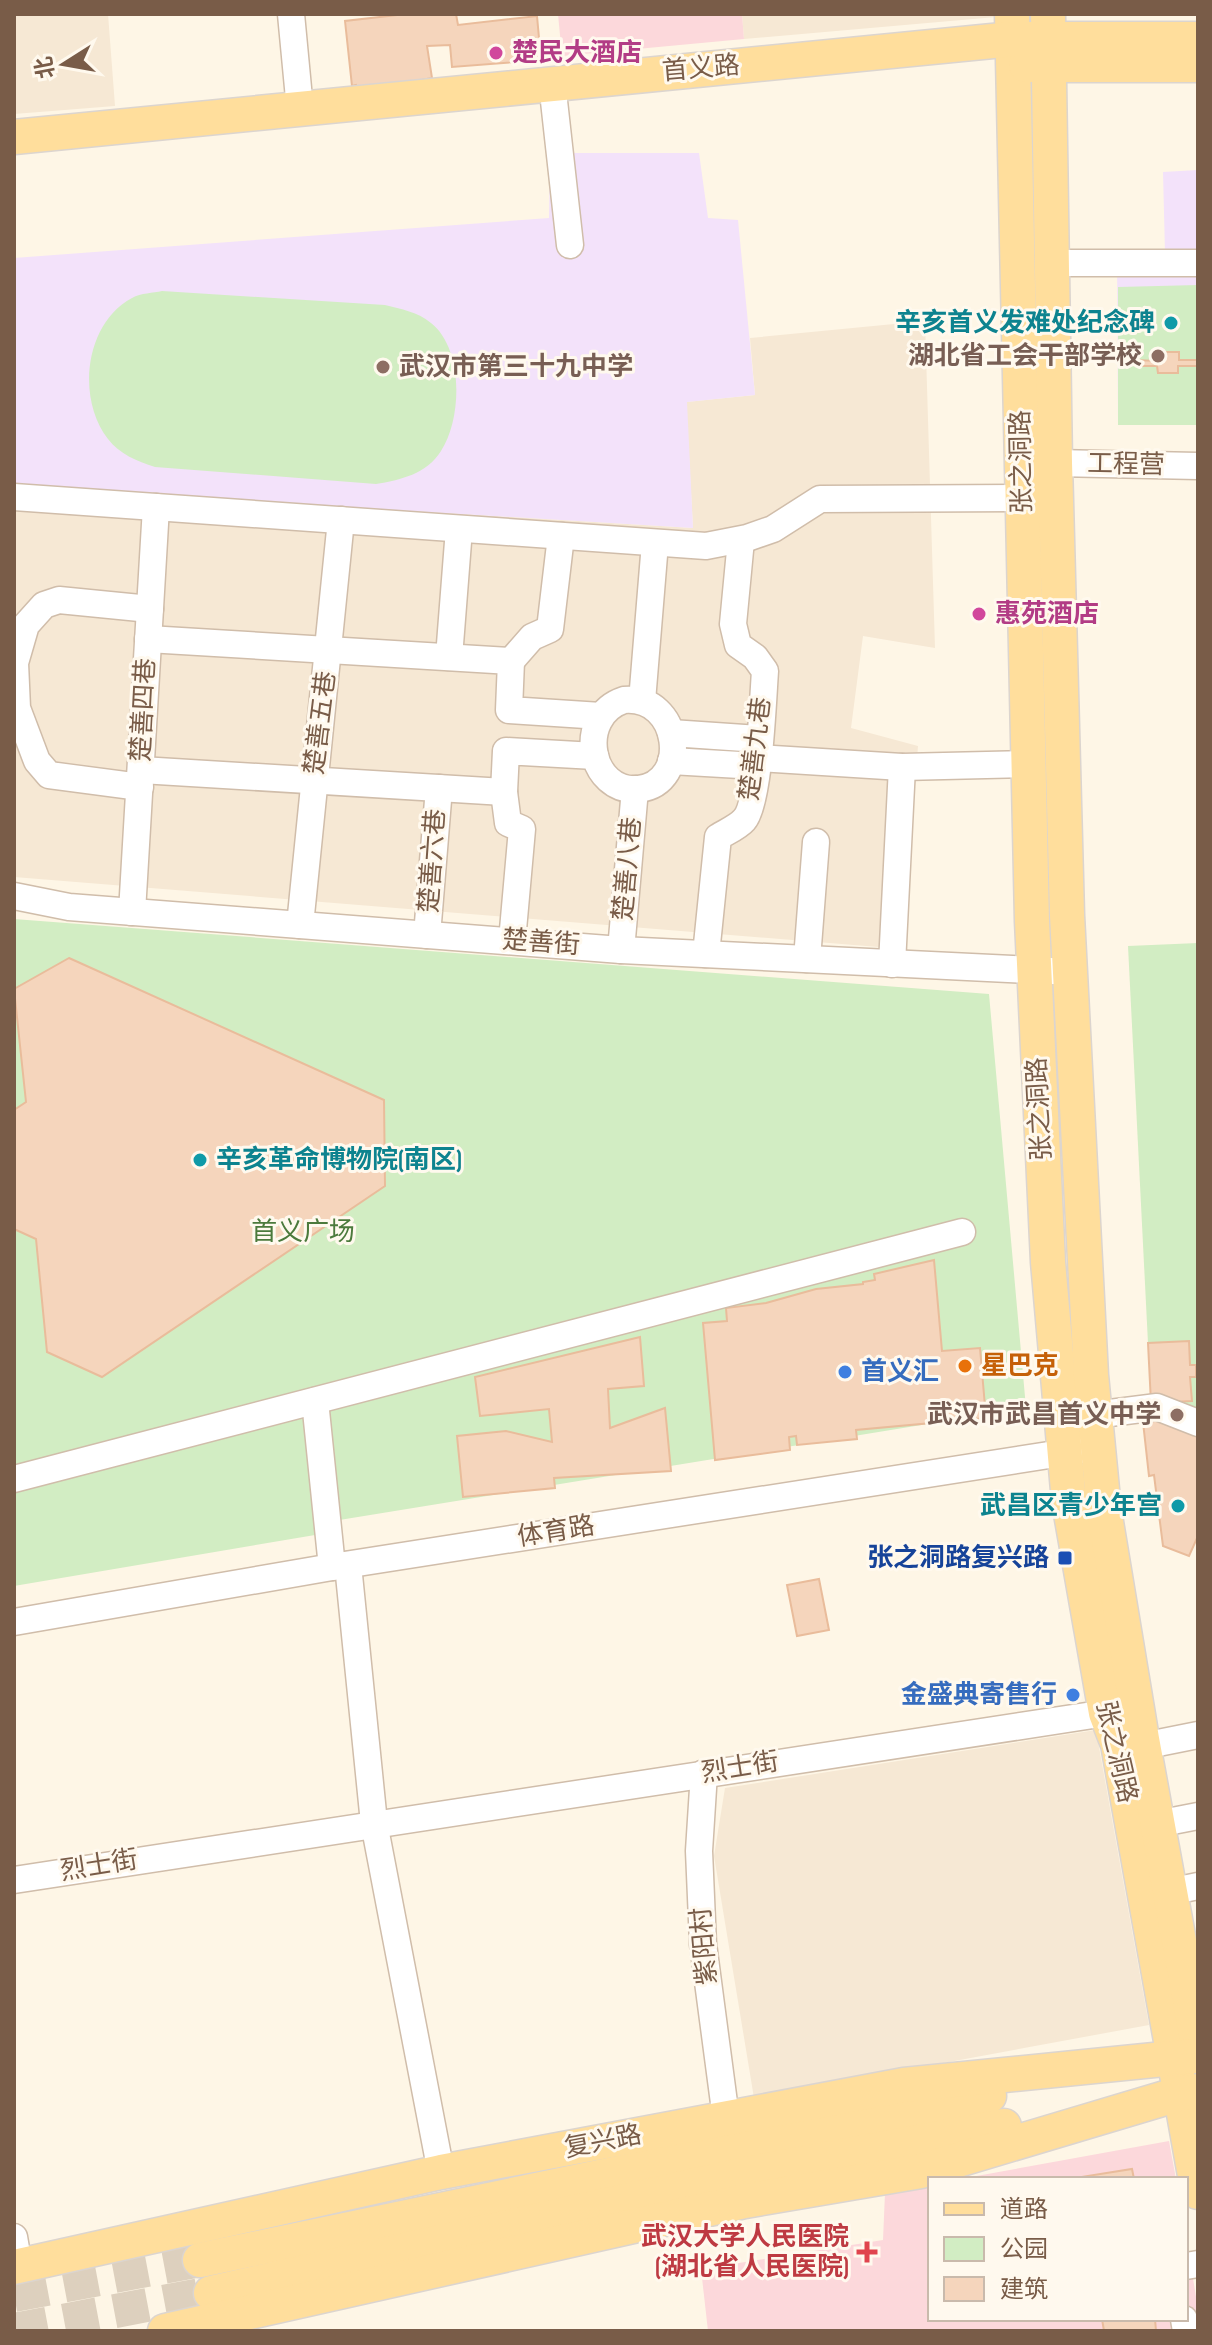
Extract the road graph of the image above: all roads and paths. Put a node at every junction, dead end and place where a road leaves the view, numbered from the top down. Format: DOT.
graph roads {
  1 [pos="291,14"];
  2 [pos="1013,39"];
  3 [pos="1049,39"];
  4 [pos="1198,39"];
  5 [pos="1198,65"];
  6 [pos="552,83"];
  7 [pos="300,109"];
  8 [pos="14,137"];
  9 [pos="570,245"];
  10 [pos="1053,263"];
  11 [pos="1198,263"];
  12 [pos="1055,463"];
  13 [pos="1198,466"];
  14 [pos="14,497"];
  15 [pos="1023,498"];
  16 [pos="156,507"];
  17 [pos="341,520"];
  18 [pos="459,529"];
  19 [pos="561,536"];
  20 [pos="741,540"];
  21 [pos="655,543"];
  22 [pos="150,609"];
  23 [pos="148,639"];
  24 [pos="329,650"];
  25 [pos="449,657"];
  26 [pos="511,661"];
  27 [pos="642,701"];
  28 [pos="509,710"];
  29 [pos="601,716"];
  30 [pos="671,733"];
  31 [pos="506,751"];
  32 [pos="758,754"];
  33 [pos="595,756"];
  34 [pos="671,761"];
  35 [pos="1028,764"];
  36 [pos="902,767"];
  37 [pos="140,778"];
  38 [pos="314,780"];
  39 [pos="439,788"];
  40 [pos="635,789"];
  41 [pos="504,792"];
  42 [pos="816,842"];
  43 [pos="14,896"];
  44 [pos="132,912"];
  45 [pos="300,925"];
  46 [pos="427,935"];
  47 [pos="512,941"];
  48 [pos="621,950"];
  49 [pos="706,954"];
  50 [pos="807,959"];
  51 [pos="892,964"];
  52 [pos="1070,970"];
  53 [pos="1034,971"];
  54 [pos="962,1232"];
  55 [pos="315,1401"];
  56 [pos="1198,1423"];
  57 [pos="1096,1431"];
  58 [pos="1063,1444"];
  59 [pos="14,1479"];
  60 [pos="337,1562"];
  61 [pos="14,1609"];
  62 [pos="14,1622"];
  63 [pos="1106,1713"];
  64 [pos="1198,1735"];
  65 [pos="1143,1746"];
  66 [pos="704,1773"];
  67 [pos="1198,1816"];
  68 [pos="374,1823"];
  69 [pos="1157,1824"];
  70 [pos="14,1880"];
  71 [pos="1184,1889"];
  72 [pos="1190,2053"];
  73 [pos="1190,2092"];
  74 [pos="726,2118"];
  75 [pos="441,2172"];
  76 [pos="1198,2192"];
  77 [pos="16,2257"];
  78 [pos="200,2260"];
  79 [pos="211,2293"];
  80 [pos="165,2331"];
  1 -- 7 [label="street"];
  2 -- 3 [label="main road, 首义路"];
  2 -- 6 [label="main road, 首义路"];
  2 -- 15 [label="main road, 张之洞路"];
  3 -- 4 [label="main road, 首义路"];
  3 -- 5 [label="main road, 首义路"];
  3 -- 10 [label="main road, 张之洞路"];
  6 -- 7 [label="main road, 首义路"];
  6 -- 9 [label="street"];
  7 -- 8 [label="main road, 首义路"];
  10 -- 11 [label="street"];
  10 -- 12 [label="main road, 张之洞路"];
  12 -- 13 [label="street, 工程营"];
  12 -- 52 [label="main road, 张之洞路"];
  14 -- 16 [label="street"];
  15 -- 20 [label="street"];
  15 -- 35 [label="main road, 张之洞路"];
  16 -- 17 [label="street"];
  16 -- 22 [label="street, 楚善四巷"];
  17 -- 18 [label="street"];
  17 -- 24 [label="street, 楚善五巷"];
  18 -- 19 [label="street"];
  18 -- 25 [label="street"];
  19 -- 21 [label="street"];
  19 -- 26 [label="street"];
  20 -- 21 [label="street"];
  20 -- 32 [label="street, 楚善九巷"];
  21 -- 27 [label="street"];
  22 -- 23 [label="street, 楚善四巷"];
  22 -- 37 [label="street"];
  23 -- 24 [label="street"];
  23 -- 37 [label="street, 楚善四巷"];
  24 -- 25 [label="street"];
  24 -- 38 [label="street, 楚善五巷"];
  25 -- 26 [label="street"];
  26 -- 28 [label="street"];
  27 -- 29 [label="street"];
  27 -- 30 [label="street"];
  28 -- 29 [label="street"];
  28 -- 31 [label="street"];
  29 -- 33 [label="street"];
  30 -- 32 [label="street"];
  30 -- 34 [label="street"];
  31 -- 33 [label="street"];
  31 -- 41 [label="street"];
  32 -- 34 [label="street"];
  32 -- 36 [label="street"];
  32 -- 49 [label="street, 楚善九巷"];
  33 -- 40 [label="street"];
  34 -- 40 [label="street"];
  35 -- 36 [label="street"];
  35 -- 53 [label="main road, 张之洞路"];
  36 -- 51 [label="street"];
  37 -- 38 [label="street"];
  37 -- 44 [label="street, 楚善四巷"];
  38 -- 39 [label="street"];
  38 -- 45 [label="street, 楚善五巷"];
  39 -- 41 [label="street"];
  39 -- 46 [label="street, 楚善六巷"];
  40 -- 48 [label="street, 楚善八巷"];
  41 -- 47 [label="street"];
  42 -- 50 [label="street"];
  43 -- 44 [label="street, 楚善街"];
  44 -- 45 [label="street, 楚善街"];
  45 -- 46 [label="street, 楚善街"];
  46 -- 47 [label="street, 楚善街"];
  47 -- 48 [label="street, 楚善街"];
  48 -- 49 [label="street, 楚善街"];
  49 -- 50 [label="street, 楚善街"];
  50 -- 51 [label="street, 楚善街"];
  51 -- 53 [label="street, 楚善街"];
  52 -- 53 [label="street, 楚善街"];
  52 -- 57 [label="main road, 张之洞路"];
  53 -- 58 [label="main road, 张之洞路"];
  54 -- 55 [label="street"];
  55 -- 59 [label="street"];
  55 -- 60 [label="street"];
  56 -- 57 [label="street"];
  57 -- 58 [label="street"];
  57 -- 65 [label="main road, 张之洞路"];
  58 -- 60 [label="street"];
  58 -- 63 [label="main road, 张之洞路"];
  60 -- 61 [label="street"];
  60 -- 62 [label="street"];
  60 -- 68 [label="street"];
  63 -- 66 [label="street, 烈士街"];
  63 -- 72 [label="main road, 张之洞路"];
  64 -- 65 [label="street"];
  65 -- 69 [label="main road, 张之洞路"];
  66 -- 68 [label="street, 烈士街"];
  66 -- 74 [label="street, 紫阳村"];
  67 -- 69 [label="street"];
  68 -- 70 [label="street, 烈士街"];
  68 -- 75 [label="street"];
  69 -- 71 [label="main road, 张之洞路"];
  71 -- 72 [label="main road, 张之洞路"];
  72 -- 73 [label="main road, 张之洞路"];
  72 -- 74 [label="main road, 复兴路"];
  72 -- 78 [label="main road"];
  73 -- 76 [label="main road, 张之洞路"];
  73 -- 79 [label="main road"];
  73 -- 80 [label="main road"];
  74 -- 75 [label="main road, 复兴路"];
  75 -- 77 [label="main road, 复兴路"];
}
